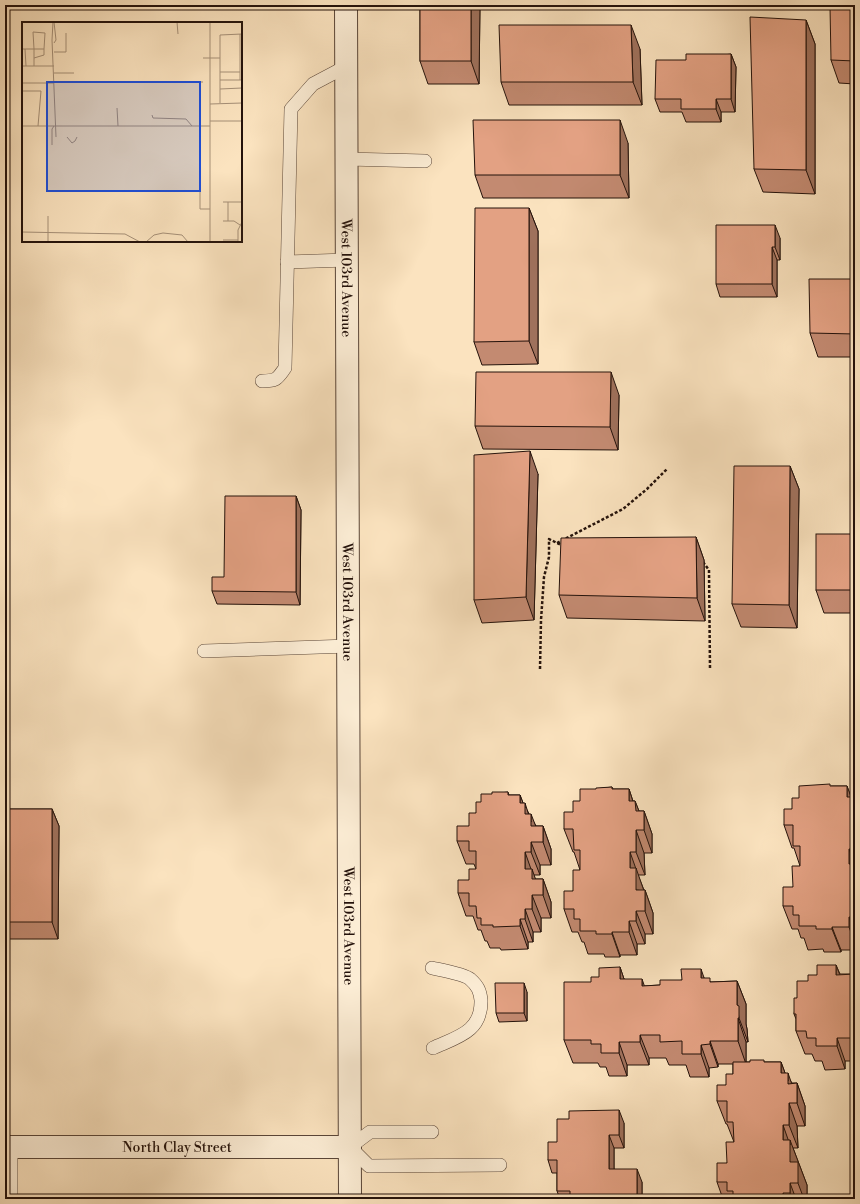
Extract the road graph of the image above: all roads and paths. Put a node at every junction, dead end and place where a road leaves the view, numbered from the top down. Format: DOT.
graph roads {
  1 [pos="346,5"];
  2 [pos="347,66"];
  3 [pos="347,159"];
  4 [pos="425,160"];
  5 [pos="347,260"];
  6 [pos="287,262"];
  7 [pos="262,381"];
  8 [pos="667,469"];
  9 [pos="557,543"];
  10 [pos="568,549"];
  11 [pos="701,561"];
  12 [pos="348,646"];
  13 [pos="204,651"];
  14 [pos="540,669"];
  15 [pos="710,669"];
  16 [pos="432,968"];
  17 [pos="433,1048"];
  18 [pos="432,1132"];
  19 [pos="8,1147"];
  20 [pos="350,1147"];
  21 [pos="500,1165"];
  22 [pos="11,1199"];
  23 [pos="350,1199"];
  1 -- 2 [label="street, West 103rd Avenue"];
  2 -- 3 [label="street, West 103rd Avenue"];
  2 -- 6 [label="lane"];
  3 -- 4 [label="lane"];
  3 -- 5 [label="street, West 103rd Avenue"];
  5 -- 6 [label="lane"];
  5 -- 12 [label="street, West 103rd Avenue"];
  6 -- 7 [label="lane"];
  8 -- 9 [label="path"];
  9 -- 10 [label="path"];
  9 -- 14 [label="path"];
  11 -- 15 [label="path"];
  12 -- 13 [label="lane"];
  12 -- 20 [label="street, West 103rd Avenue"];
  16 -- 17 [label="lane"];
  18 -- 20 [label="lane"];
  19 -- 20 [label="street, North Clay Street"];
  19 -- 22 [label="lane"];
  20 -- 21 [label="lane"];
  20 -- 23 [label="street, West 103rd Avenue"];
}
